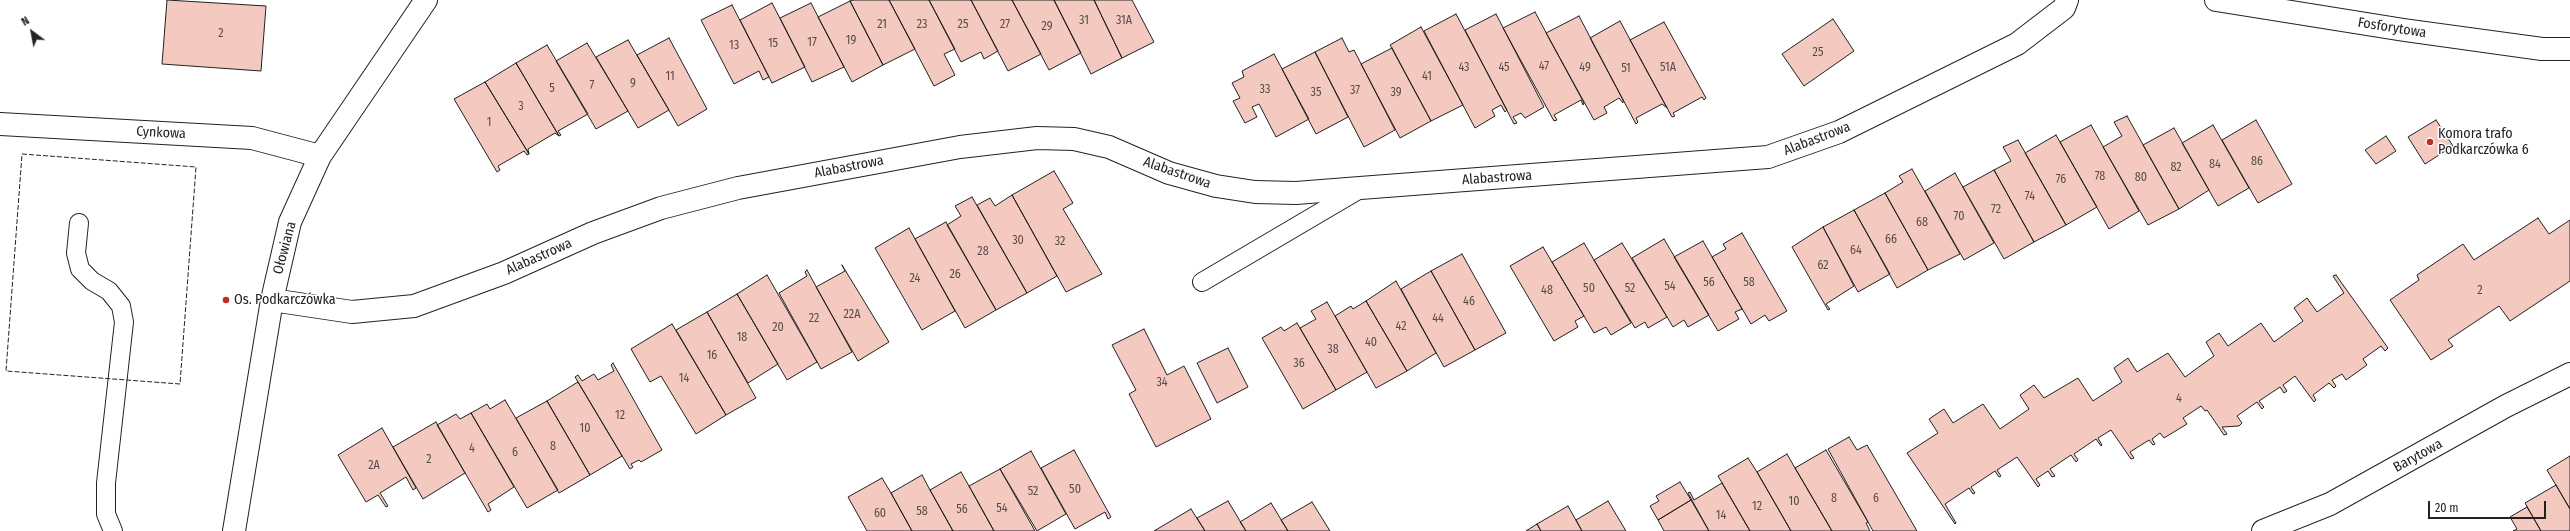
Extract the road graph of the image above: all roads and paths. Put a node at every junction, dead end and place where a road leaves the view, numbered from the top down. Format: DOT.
graph roads {
  1 [pos="426,0"];
  2 [pos="2067,0"];
  3 [pos="2216,0"];
  4 [pos="2570,49"];
  5 [pos="0,124"];
  6 [pos="320,156"];
  7 [pos="1360,188"];
  8 [pos="79,223"];
  9 [pos="1202,282"];
  10 [pos="272,300"];
  11 [pos="2570,374"];
  12 [pos="113,531"];
  13 [pos="234,531"];
  14 [pos="2263,531"];
  1 -- 6 [label="street, Ołowiana"];
  2 -- 7 [label="street, Alabastrowa"];
  3 -- 4 [label="street, Fosforytowa"];
  5 -- 6 [label="street, Cynkowa"];
  6 -- 10 [label="street, Ołowiana"];
  7 -- 9 [label="lane"];
  7 -- 10 [label="street, Alabastrowa"];
  8 -- 12 [label="lane"];
  10 -- 13 [label="street, Ołowiana"];
  11 -- 14 [label="street, Barytowa"];
}
